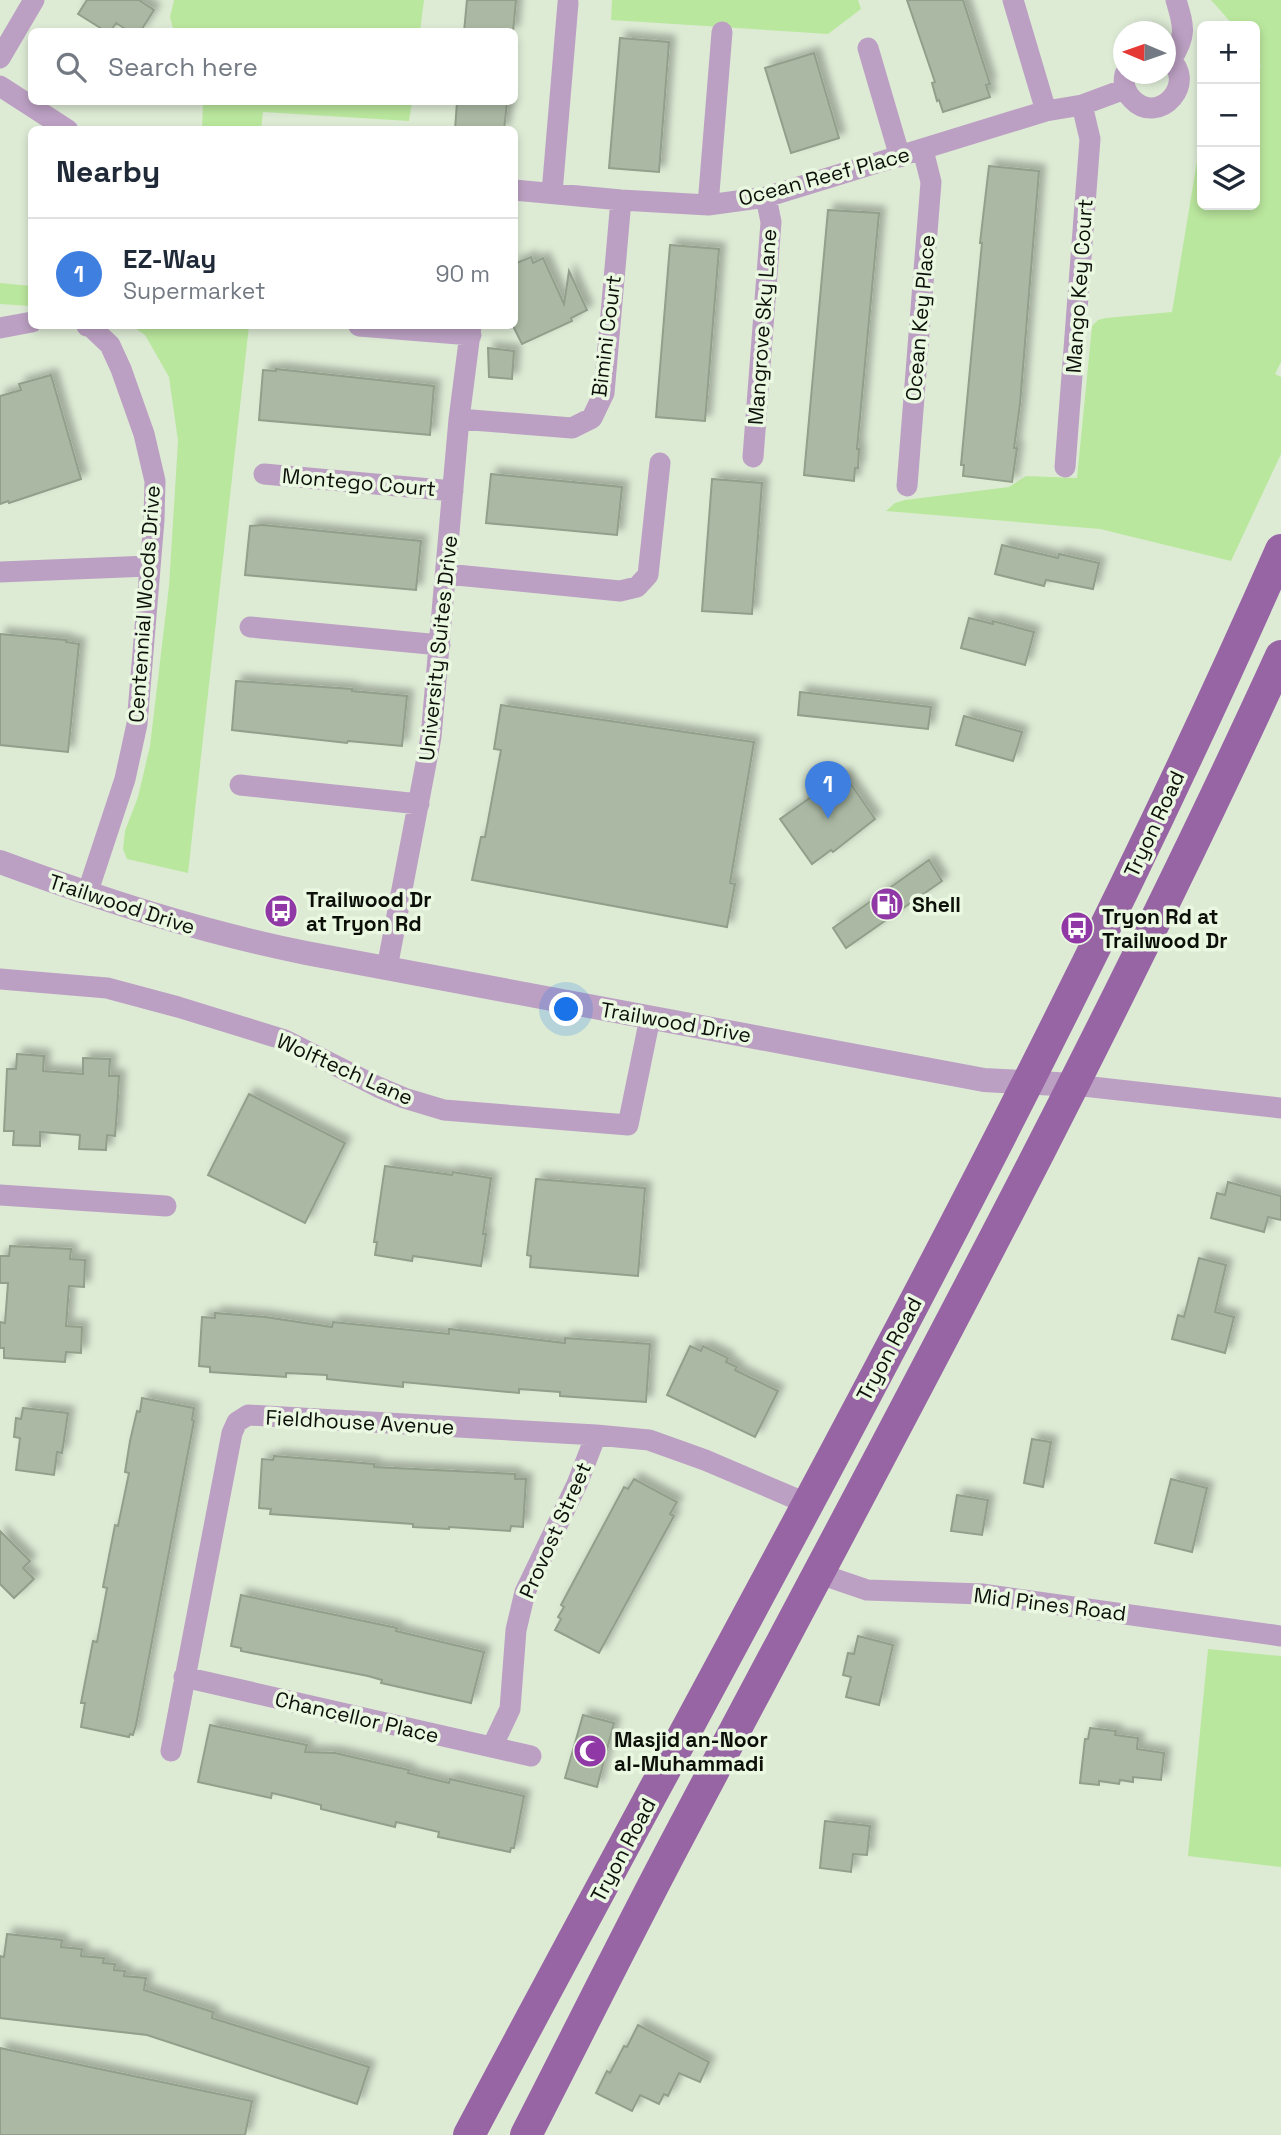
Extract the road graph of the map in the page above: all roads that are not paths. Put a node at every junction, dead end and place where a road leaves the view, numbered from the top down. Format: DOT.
graph roads {
  1 [pos="34,0"];
  2 [pos="1013,0"];
  3 [pos="1176,0"];
  4 [pos="568,3"];
  5 [pos="722,32"];
  6 [pos="868,48"];
  7 [pos="1176,51"];
  8 [pos="0,58"];
  9 [pos="1176,71"];
  10 [pos="1120,84"];
  11 [pos="1126,84"];
  12 [pos="0,86"];
  13 [pos="28,104"];
  14 [pos="29,105"];
  15 [pos="1082,105"];
  16 [pos="1046,110"];
  17 [pos="62,126"];
  18 [pos="923,150"];
  19 [pos="900,157"];
  20 [pos="518,190"];
  21 [pos="551,193"];
  22 [pos="766,197"];
  23 [pos="621,201"];
  24 [pos="708,205"];
  25 [pos="28,322"];
  26 [pos="0,328"];
  27 [pos="93,329"];
  28 [pos="443,329"];
  29 [pos="471,330"];
  30 [pos="459,419"];
  31 [pos="753,457"];
  32 [pos="660,463"];
  33 [pos="1065,467"];
  34 [pos="264,474"];
  35 [pos="907,486"];
  36 [pos="453,491"];
  37 [pos="1281,550"];
  38 [pos="149,566"];
  39 [pos="0,572"];
  40 [pos="446,574"];
  41 [pos="250,627"];
  42 [pos="440,645"];
  43 [pos="1281,656"];
  44 [pos="240,785"];
  45 [pos="419,804"];
  46 [pos="0,862"];
  47 [pos="87,894"];
  48 [pos="387,968"];
  49 [pos="0,979"];
  50 [pos="650,1018"];
  51 [pos="1027,1083"];
  52 [pos="1074,1085"];
  53 [pos="1281,1108"];
  54 [pos="0,1195"];
  55 [pos="166,1206"];
  56 [pos="596,1435"];
  57 [pos="808,1504"];
  58 [pos="820,1574"];
  59 [pos="1281,1636"];
  60 [pos="184,1677"];
  61 [pos="492,1747"];
  62 [pos="171,1751"];
  63 [pos="531,1756"];
  64 [pos="492,2093"];
  65 [pos="469,2135"];
  66 [pos="483,2135"];
  67 [pos="526,2135"];
  1 -- 8 [label="street"];
  2 -- 16 [label="street"];
  3 -- 7 [label="street"];
  4 -- 21 [label="street"];
  5 -- 24 [label="street"];
  6 -- 19 [label="street"];
  9 -- 11 [label="street"];
  10 -- 15 [label="street, Ocean Reef Place"];
  12 -- 13 [label="street"];
  14 -- 17 [label="street"];
  15 -- 16 [label="street, Ocean Reef Place"];
  15 -- 33 [label="street, Mango Key Court"];
  16 -- 18 [label="street, Ocean Reef Place"];
  18 -- 19 [label="street, Ocean Reef Place"];
  18 -- 35 [label="street, Ocean Key Place"];
  19 -- 22 [label="street, Ocean Reef Place"];
  20 -- 21 [label="street, Ocean Reef Place"];
  21 -- 23 [label="street, Ocean Reef Place"];
  22 -- 24 [label="street, Ocean Reef Place"];
  22 -- 31 [label="street, Mangrove Sky Lane"];
  23 -- 24 [label="street, Ocean Reef Place"];
  23 -- 30 [label="street, Bimini Court"];
  25 -- 26 [label="street"];
  27 -- 38 [label="street, Centennial Woods Drive"];
  28 -- 29 [label="street"];
  29 -- 30 [label="street, University Suites Drive"];
  30 -- 36 [label="street, University Suites Drive"];
  32 -- 40 [label="street"];
  34 -- 36 [label="street, Montego Court"];
  36 -- 40 [label="street, University Suites Drive"];
  37 -- 51 [label="main road, Tryon Road"];
  38 -- 39 [label="street"];
  38 -- 47 [label="street, Centennial Woods Drive"];
  40 -- 42 [label="street, University Suites Drive"];
  41 -- 42 [label="street"];
  42 -- 45 [label="street, University Suites Drive"];
  43 -- 52 [label="main road, Tryon Road"];
  44 -- 45 [label="street"];
  45 -- 48 [label="street, University Suites Drive"];
  46 -- 47 [label="street, Trailwood Drive"];
  47 -- 48 [label="street, Trailwood Drive"];
  48 -- 50 [label="street, Trailwood Drive"];
  49 -- 50 [label="street, Wolftech Lane"];
  50 -- 51 [label="street, Trailwood Drive"];
  51 -- 52 [label="street, Trailwood Drive"];
  51 -- 57 [label="main road, Tryon Road"];
  52 -- 53 [label="street, Trailwood Drive"];
  52 -- 58 [label="main road, Tryon Road"];
  54 -- 55 [label="street"];
  56 -- 57 [label="street, Fieldhouse Avenue"];
  56 -- 60 [label="street, Fieldhouse Avenue"];
  56 -- 61 [label="street, Provost Street"];
  57 -- 64 [label="main road, Tryon Road"];
  58 -- 59 [label="street, Mid Pines Road"];
  58 -- 67 [label="main road, Tryon Road"];
  60 -- 61 [label="street, Chancellor Place"];
  60 -- 62 [label="street, Fieldhouse Avenue"];
  61 -- 63 [label="street, Chancellor Place"];
  64 -- 65 [label="main road, Tryon Road"];
  64 -- 66 [label="main road"];
}
